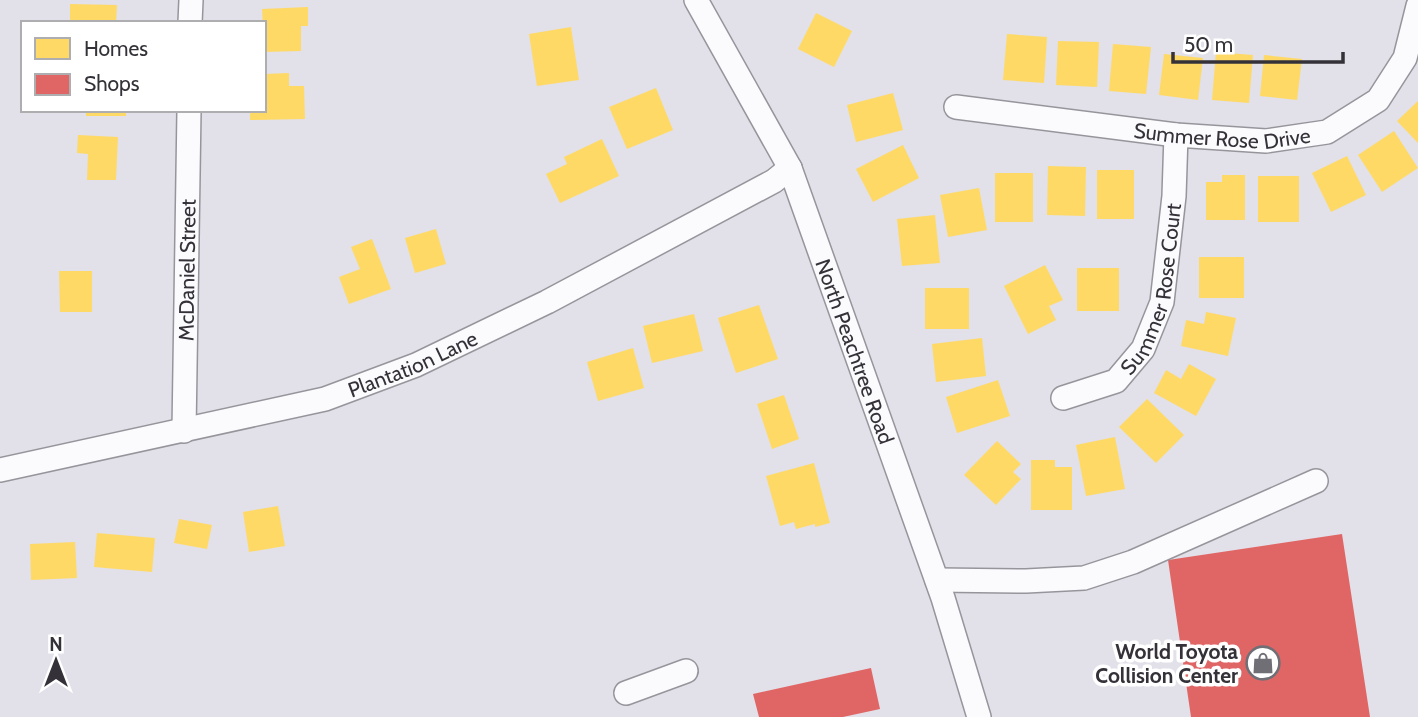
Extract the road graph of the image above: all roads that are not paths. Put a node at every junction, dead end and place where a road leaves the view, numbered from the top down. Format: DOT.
graph roads {
  1 [pos="191,0"];
  2 [pos="696,0"];
  3 [pos="1418,6"];
  4 [pos="190,21"];
  5 [pos="956,107"];
  6 [pos="189,112"];
  7 [pos="1176,135"];
  8 [pos="790,168"];
  9 [pos="1063,398"];
  10 [pos="184,430"];
  11 [pos="0,470"];
  12 [pos="1316,481"];
  13 [pos="937,580"];
  14 [pos="686,671"];
  15 [pos="626,693"];
  16 [pos="979,717"];
  1 -- 4 [label="street"];
  2 -- 8 [label="street, North Peachtree Road"];
  3 -- 7 [label="street, Summer Rose Drive"];
  5 -- 7 [label="street, Summer Rose Drive"];
  6 -- 10 [label="street, McDaniel Street"];
  7 -- 9 [label="street, Summer Rose Court"];
  8 -- 10 [label="street, Plantation Lane"];
  8 -- 13 [label="street, North Peachtree Road"];
  10 -- 11 [label="street, Plantation Lane"];
  12 -- 13 [label="street"];
  13 -- 16 [label="street, North Peachtree Road"];
  14 -- 15 [label="street"];
}
